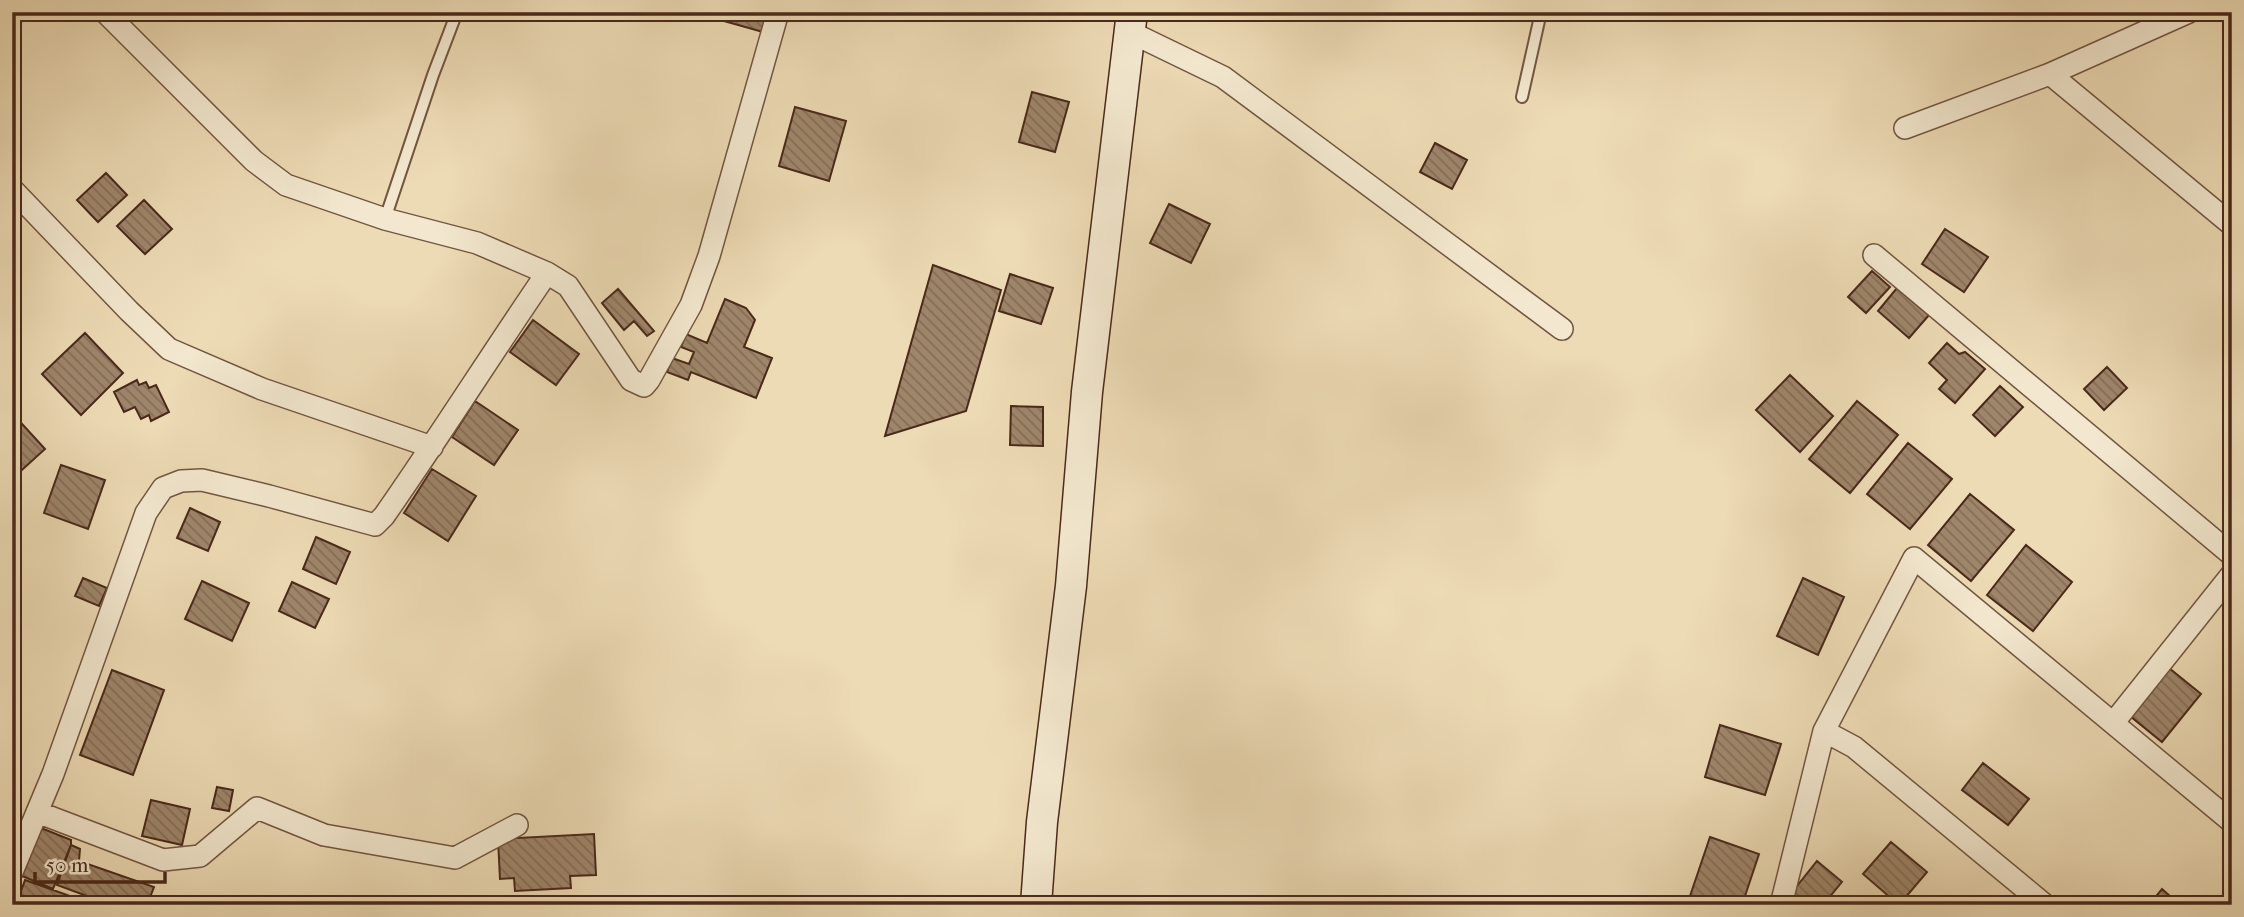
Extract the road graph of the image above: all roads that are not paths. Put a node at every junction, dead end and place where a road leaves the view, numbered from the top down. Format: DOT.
graph roads {
  1 [pos="105,12"];
  2 [pos="457,12"];
  3 [pos="778,12"];
  4 [pos="1541,12"];
  5 [pos="2189,12"];
  6 [pos="1131,22"];
  7 [pos="2050,74"];
  8 [pos="1522,97"];
  9 [pos="1905,128"];
  10 [pos="12,189"];
  11 [pos="385,219"];
  12 [pos="2232,225"];
  13 [pos="1874,255"];
  14 [pos="547,273"];
  15 [pos="1562,329"];
  16 [pos="432,447"];
  17 [pos="2232,555"];
  18 [pos="2232,574"];
  19 [pos="2114,722"];
  20 [pos="1824,731"];
  21 [pos="37,812"];
  22 [pos="2232,822"];
  23 [pos="517,825"];
  24 [pos="12,872"];
  25 [pos="1036,905"];
  26 [pos="1781,905"];
  27 [pos="2045,905"];
  1 -- 11 [label="street"];
  2 -- 11 [label="lane"];
  3 -- 14 [label="street"];
  4 -- 8 [label="lane"];
  5 -- 7 [label="street"];
  6 -- 15 [label="street"];
  6 -- 25 [label="street"];
  7 -- 9 [label="street"];
  7 -- 12 [label="street"];
  10 -- 16 [label="street"];
  11 -- 14 [label="street"];
  13 -- 17 [label="street"];
  14 -- 16 [label="street"];
  16 -- 21 [label="street"];
  18 -- 19 [label="street"];
  19 -- 20 [label="street"];
  19 -- 22 [label="street"];
  20 -- 26 [label="street"];
  20 -- 27 [label="street"];
  21 -- 23 [label="street"];
  21 -- 24 [label="street"];
}
